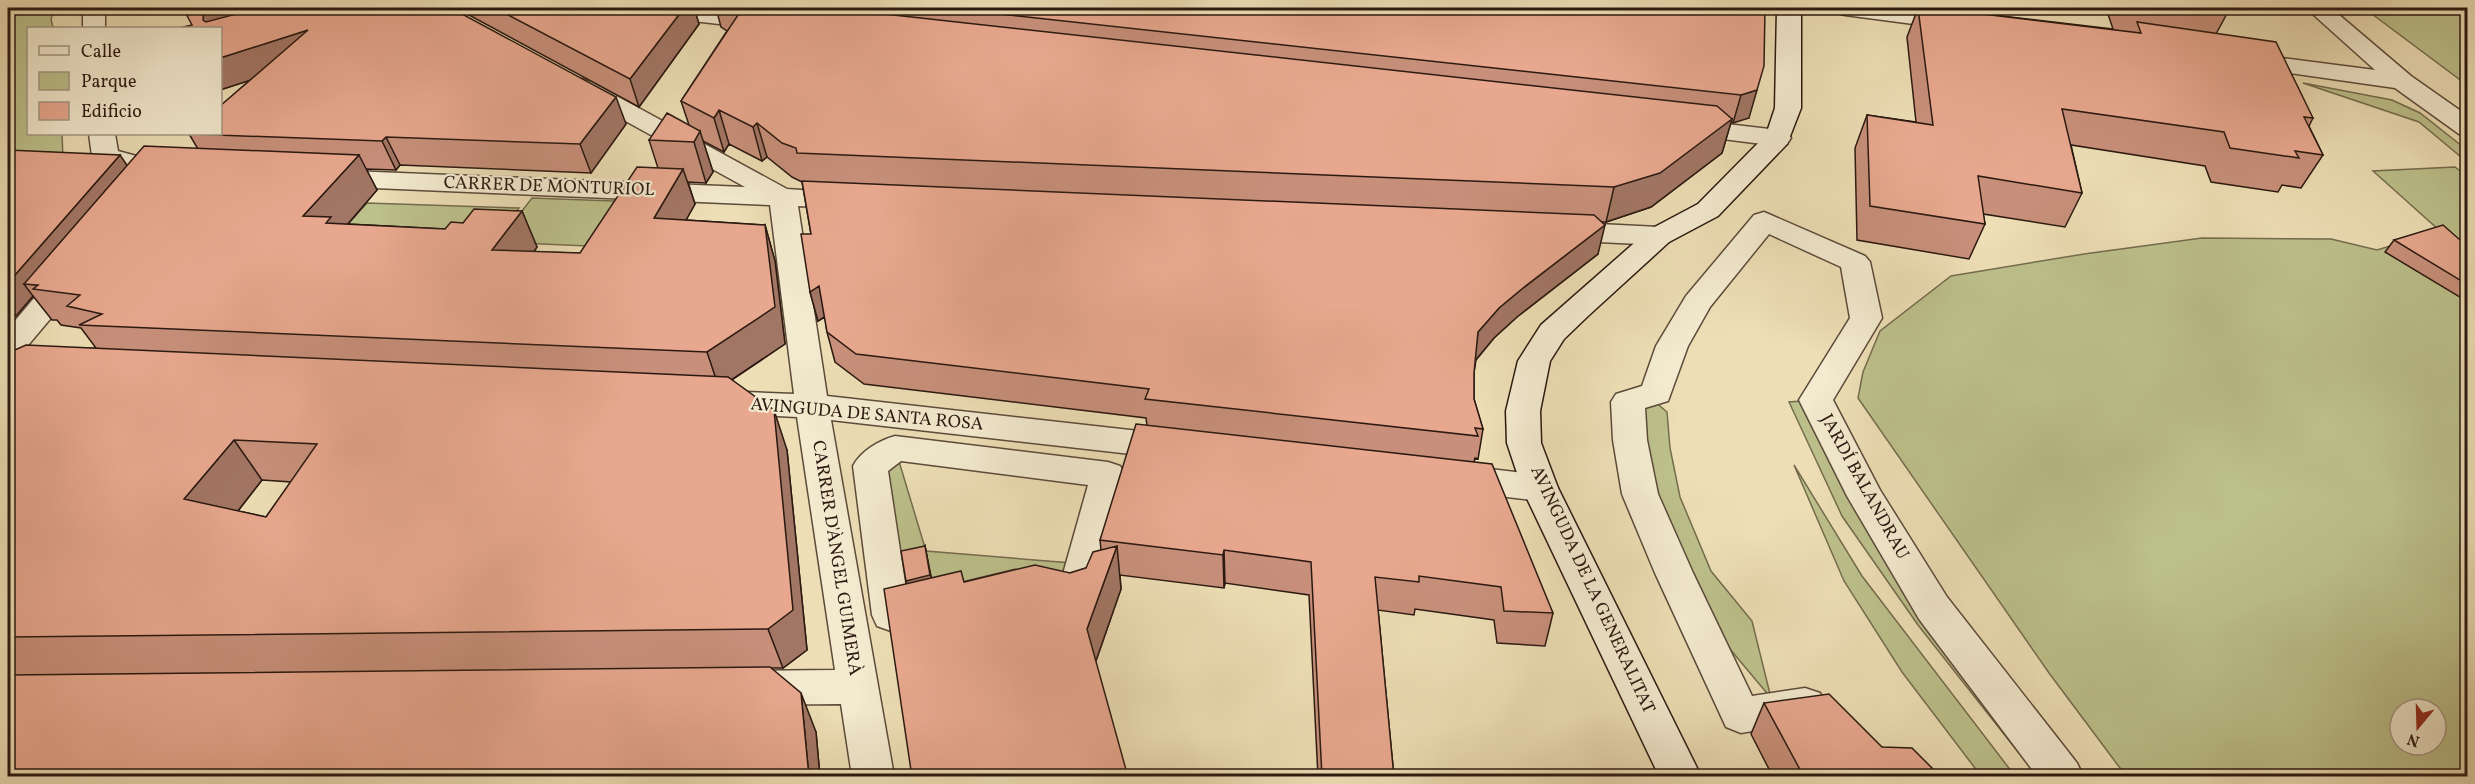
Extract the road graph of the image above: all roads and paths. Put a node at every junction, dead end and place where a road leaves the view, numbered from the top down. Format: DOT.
graph roads {
  1 [pos="94,8"];
  2 [pos="640,8"];
  3 [pos="1789,8"];
  4 [pos="1845,8"];
  5 [pos="2318,8"];
  6 [pos="783,24"];
  7 [pos="1979,25"];
  8 [pos="94,27"];
  9 [pos="2223,57"];
  10 [pos="561,76"];
  11 [pos="2402,81"];
  12 [pos="1660,125"];
  13 [pos="2468,128"];
  14 [pos="102,135"];
  15 [pos="1778,138"];
  16 [pos="158,170"];
  17 [pos="205,172"];
  18 [pos="300,176"];
  19 [pos="137,194"];
  20 [pos="783,197"];
  21 [pos="872,201"];
  22 [pos="1539,230"];
  23 [pos="1659,236"];
  24 [pos="92,248"];
  25 [pos="15,356"];
  26 [pos="692,401"];
  27 [pos="812,406"];
  28 [pos="1201,450"];
  29 [pos="1108,475"];
  30 [pos="1425,475"];
  31 [pos="1540,488"];
  32 [pos="856,687"];
  33 [pos="719,689"];
  34 [pos="1838,719"];
  35 [pos="873,777"];
  36 [pos="1680,777"];
  37 [pos="2062,777"];
  1 -- 8 [label="street"];
  2 -- 6 [label="street"];
  3 -- 15 [label="street, AVINGUDA DE LA GENERALITAT"];
  4 -- 7 [label="street"];
  5 -- 11 [label="street"];
  9 -- 11 [label="street"];
  10 -- 20 [label="street"];
  11 -- 13 [label="street"];
  12 -- 15 [label="street"];
  14 -- 16 [label="street"];
  15 -- 23 [label="street, AVINGUDA DE LA GENERALITAT"];
  16 -- 17 [label="street"];
  16 -- 19 [label="street"];
  18 -- 20 [label="street, CARRER DE MONTURIOL"];
  20 -- 21 [label="street, CARRER DE MONTURIOL"];
  20 -- 27 [label="street, CARRER D'ÀNGEL GUIMERÀ"];
  22 -- 23 [label="street"];
  23 -- 31 [label="street, AVINGUDA DE LA GENERALITAT"];
  24 -- 25 [label="street"];
  26 -- 27 [label="street, AVINGUDA DE SANTA ROSA"];
  27 -- 28 [label="street, AVINGUDA DE SANTA ROSA"];
  27 -- 32 [label="street, CARRER D'ÀNGEL GUIMERÀ"];
  29 -- 29 [label="street"];
  30 -- 31 [label="street"];
  31 -- 36 [label="street, AVINGUDA DE LA GENERALITAT"];
  32 -- 33 [label="street"];
  32 -- 35 [label="street, CARRER D'ÀNGEL GUIMERÀ"];
  34 -- 37 [label="street, JARDÍ BALANDRAU"];
}
